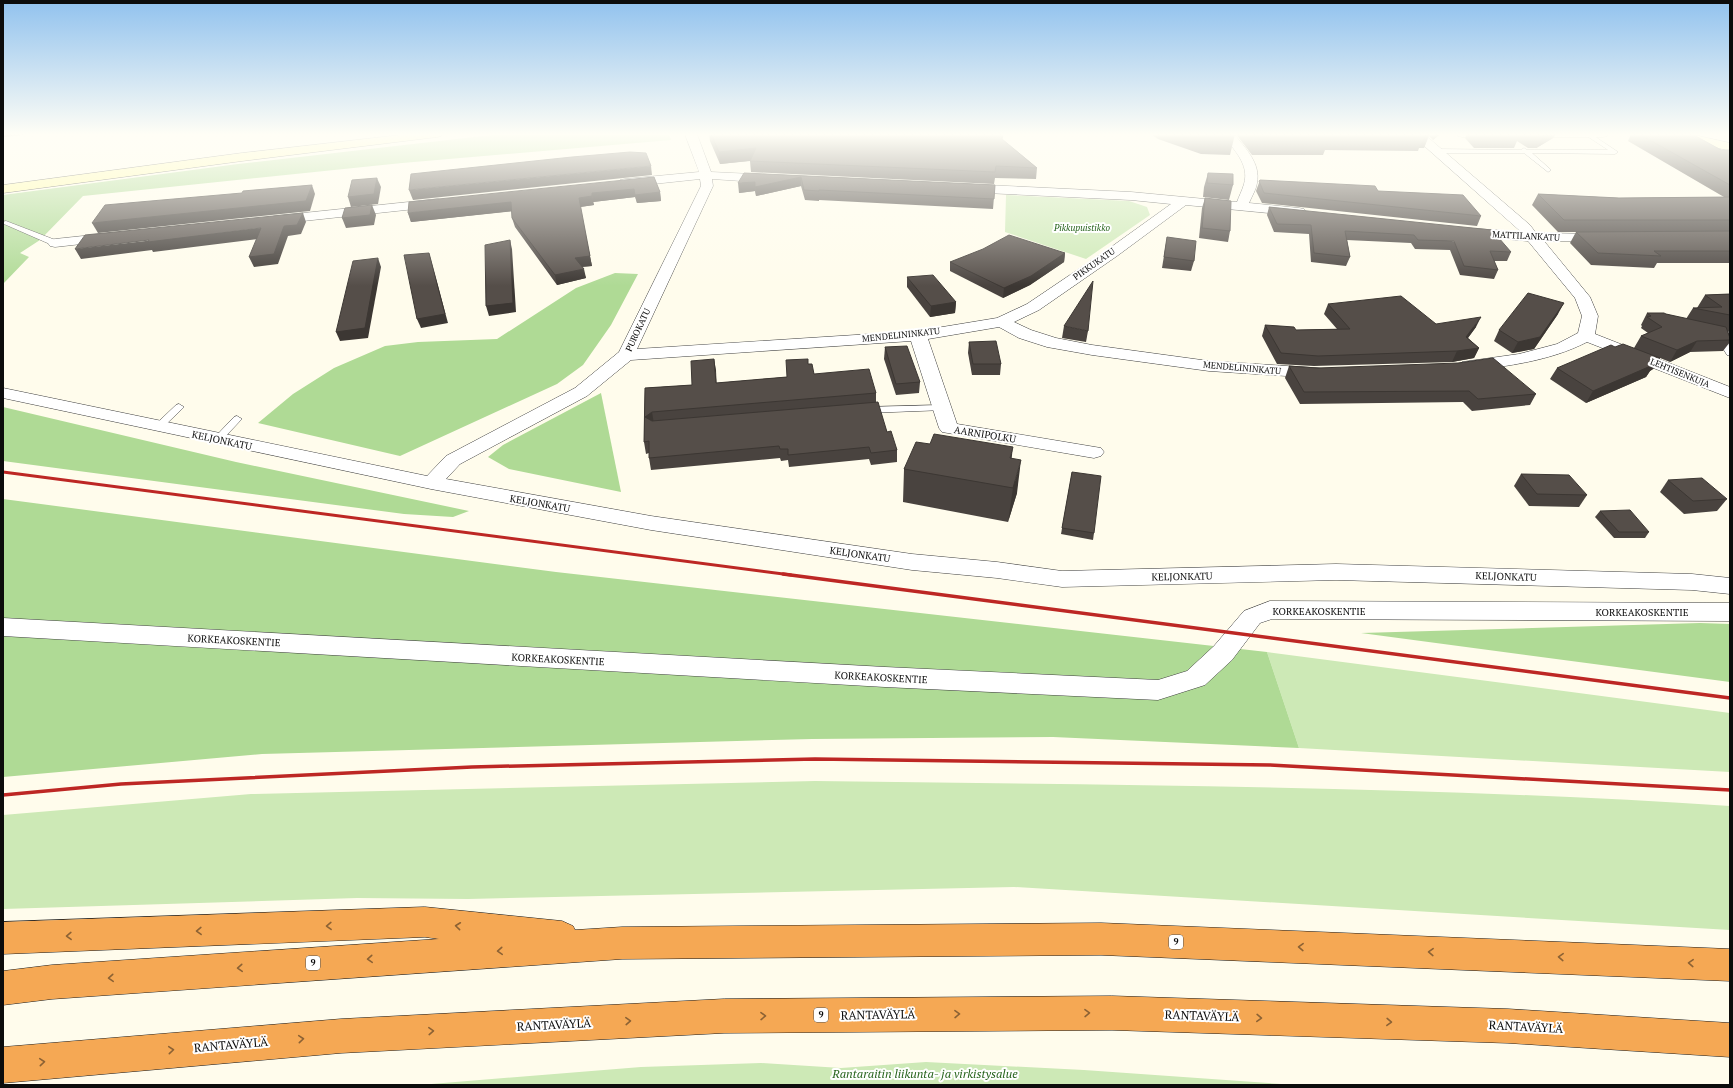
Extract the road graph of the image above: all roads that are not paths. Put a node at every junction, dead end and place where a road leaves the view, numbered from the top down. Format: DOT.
graph roads {
  1 [pos="28,185"];
  2 [pos="707,185"];
  3 [pos="1250,185"];
  4 [pos="1475,185"];
  5 [pos="956,187"];
  6 [pos="3,188"];
  7 [pos="1183,200"];
  8 [pos="452,201"];
  9 [pos="1242,206"];
  10 [pos="1311,214"];
  11 [pos="261,221"];
  12 [pos="6,223"];
  13 [pos="1455,230"];
  14 [pos="126,236"];
  15 [pos="1532,237"];
  16 [pos="1620,237"];
  17 [pos="55,243"];
  18 [pos="1001,322"];
  19 [pos="1724,334"];
  20 [pos="918,336"];
  21 [pos="1586,336"];
  22 [pos="1730,353"];
  23 [pos="626,355"];
  24 [pos="1452,368"];
  25 [pos="1337,372"];
  26 [pos="3,393"];
  27 [pos="1730,393"];
  28 [pos="179,407"];
  29 [pos="942,408"];
  30 [pos="859,410"];
  31 [pos="237,419"];
  32 [pos="158,427"];
  33 [pos="218,439"];
  34 [pos="1094,452"];
  35 [pos="431,483"];
  36 [pos="1730,586"];
  37 [pos="1730,612"];
  38 [pos="3,627"];
  39 [pos="3,938"];
  40 [pos="622,944"];
  41 [pos="1730,965"];
  42 [pos="3,988"];
  43 [pos="1730,1040"];
  44 [pos="3,1065"];
  1 -- 6 [label="main road"];
  2 -- 23 [label="street, PUROKATU"];
  3 -- 9 [label="street"];
  4 -- 15 [label="street"];
  5 -- 7 [label="street"];
  7 -- 9 [label="street"];
  7 -- 18 [label="street, PIKKUKATU"];
  8 -- 11 [label="street"];
  9 -- 10 [label="street"];
  12 -- 17 [label="lane"];
  13 -- 15 [label="street, MATTILANKATU"];
  14 -- 17 [label="street"];
  15 -- 16 [label="street, MATTILANKATU"];
  15 -- 21 [label="street"];
  18 -- 20 [label="street, MENDELININKATU"];
  18 -- 25 [label="street, MENDELININKATU"];
  19 -- 22 [label="lane"];
  20 -- 23 [label="street, MENDELININKATU"];
  20 -- 29 [label="street, AARNIPOLKU"];
  21 -- 24 [label="street"];
  21 -- 27 [label="street, LEHTISENKUJA"];
  23 -- 35 [label="street, PUROKATU"];
  26 -- 32 [label="street, KELJONKATU"];
  28 -- 32 [label="lane"];
  29 -- 30 [label="lane"];
  29 -- 34 [label="street, AARNIPOLKU"];
  31 -- 33 [label="lane"];
  32 -- 33 [label="street, KELJONKATU"];
  33 -- 35 [label="street, KELJONKATU"];
  35 -- 36 [label="street, KELJONKATU"];
  37 -- 38 [label="street, KORKEAKOSKENTIE"];
  40 -- 39 [label="highway, one-way"];
  41 -- 40 [label="highway, 9, one-way"];
  40 -- 42 [label="highway, 9, one-way"];
  44 -- 43 [label="highway, RANTAVÄYLÄ / 9, one-way"];
}
